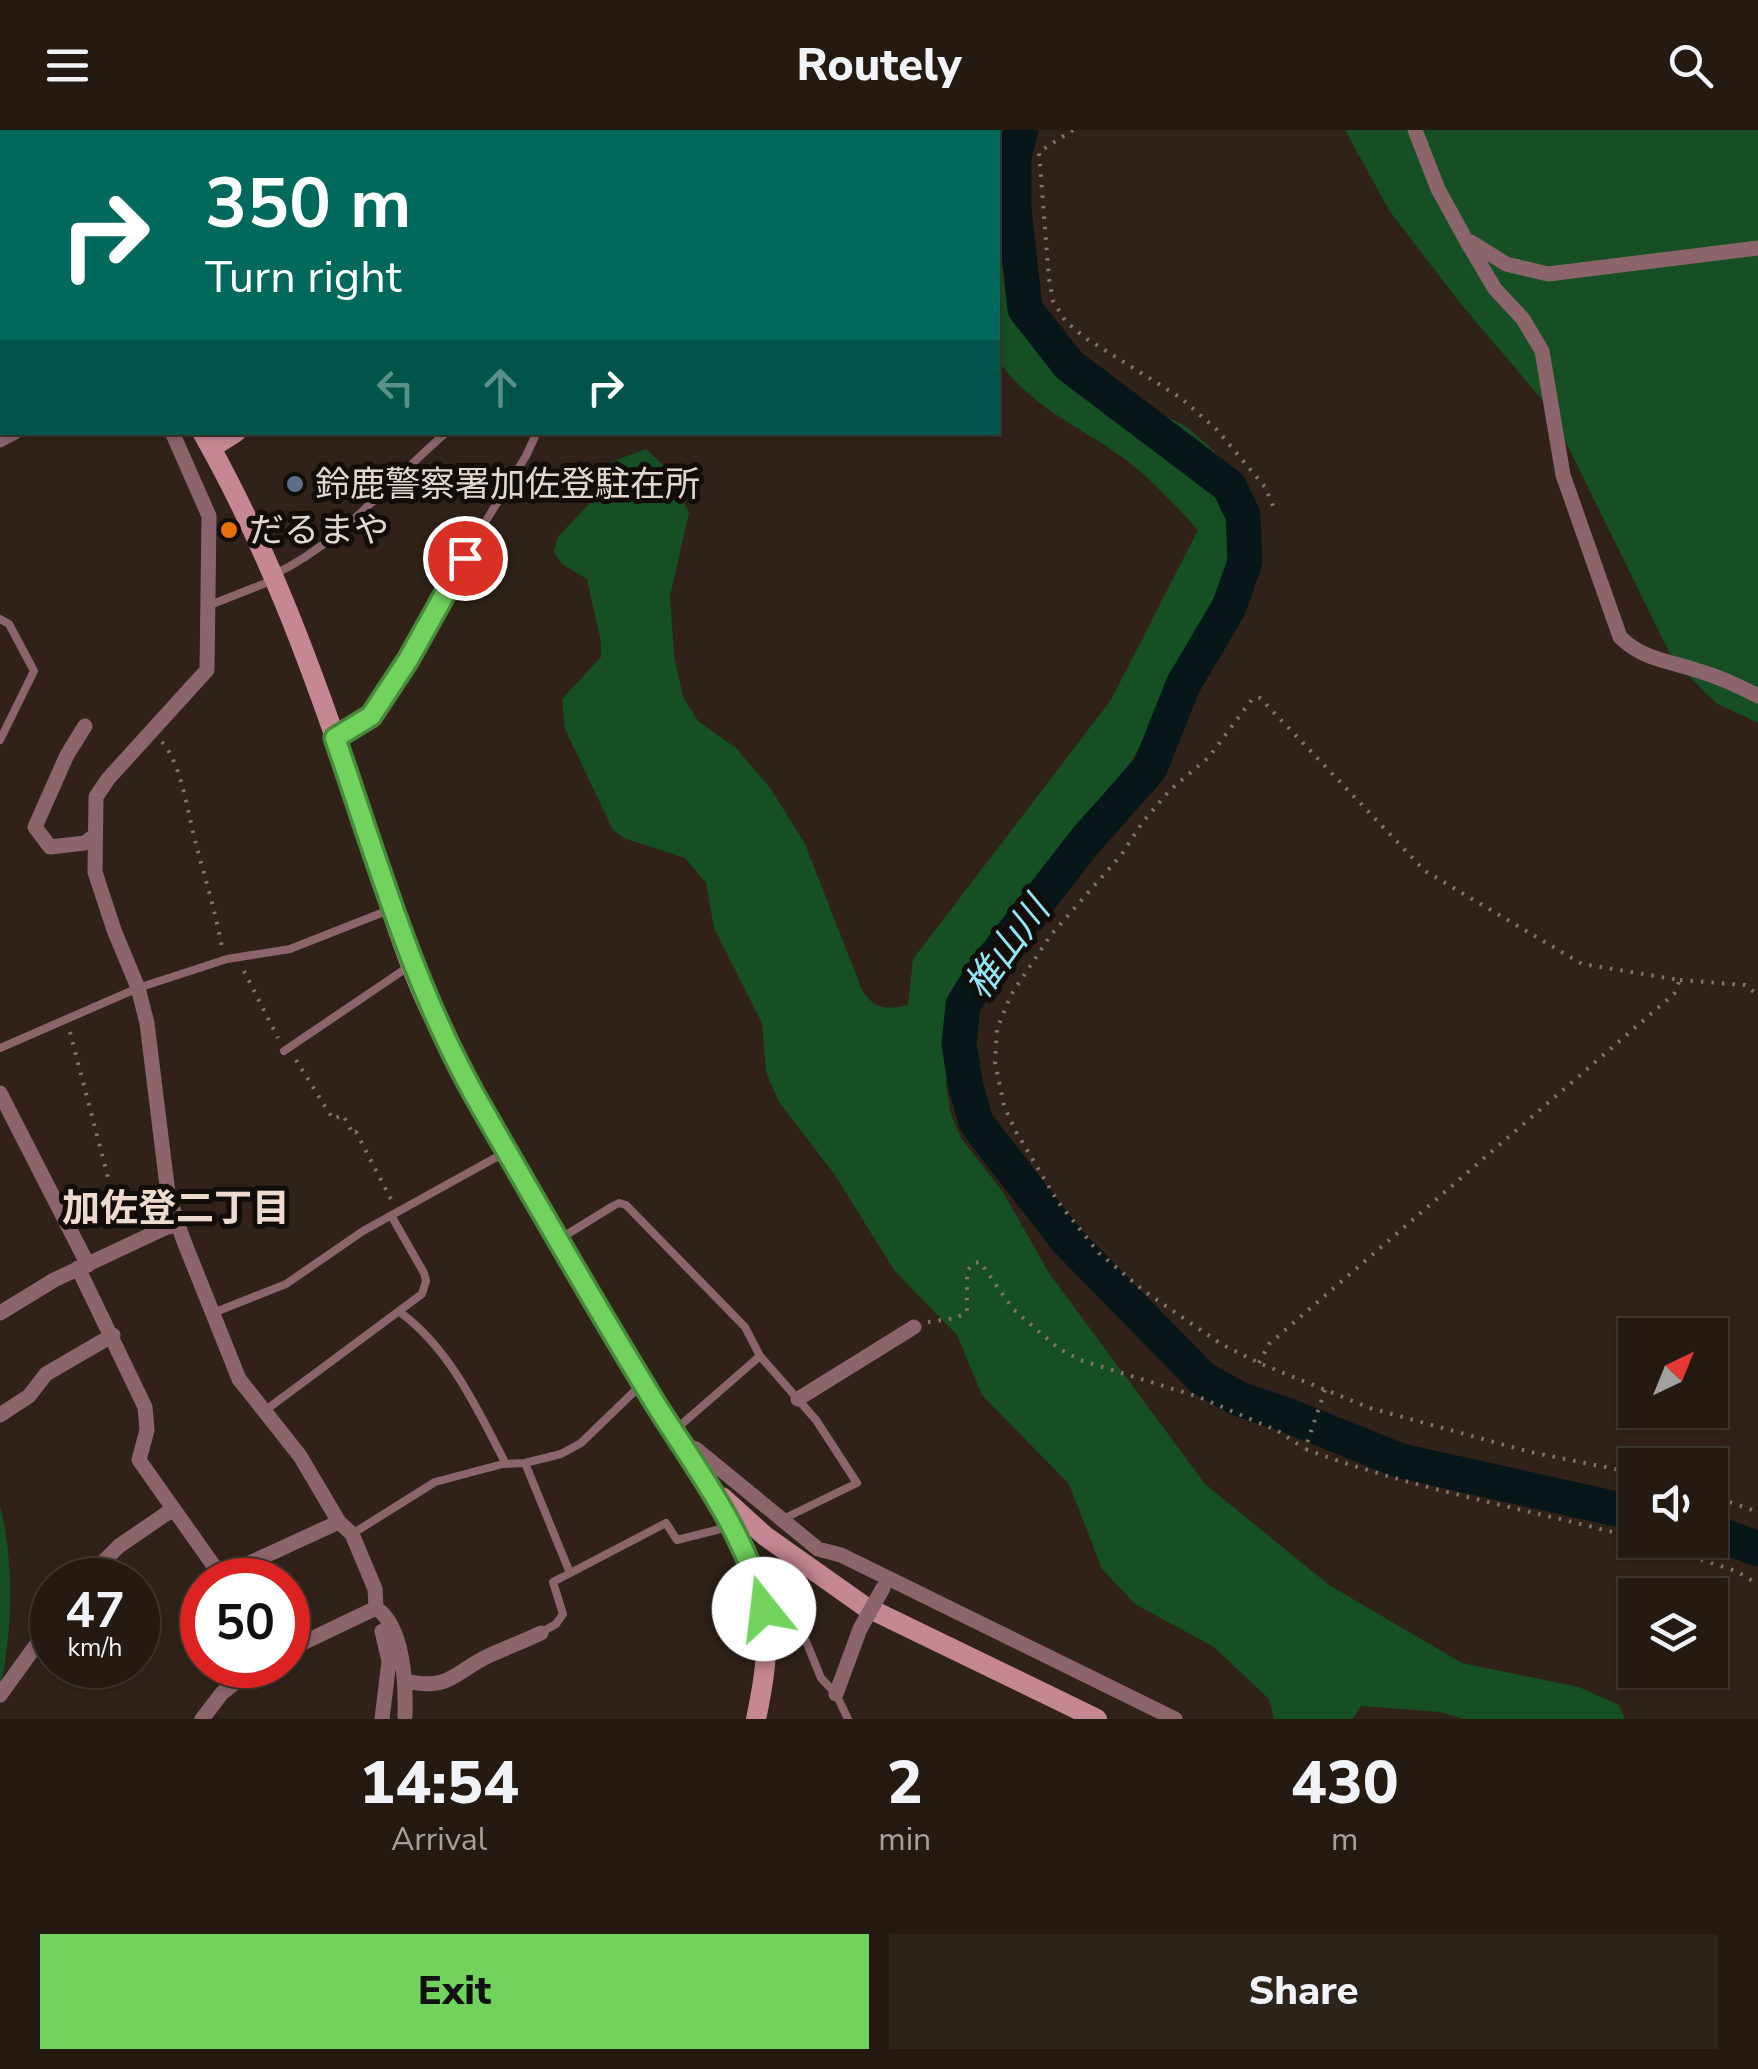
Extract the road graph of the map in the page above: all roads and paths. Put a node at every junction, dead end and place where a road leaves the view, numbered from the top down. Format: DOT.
graph roads {
  1 [pos="1073,130"];
  2 [pos="1415,130"];
  3 [pos="1466,240"];
  4 [pos="1758,248"];
  5 [pos="173,435"];
  6 [pos="444,435"];
  7 [pos="536,435"];
  8 [pos="206,440"];
  9 [pos="1274,508"];
  10 [pos="274,577"];
  11 [pos="210,605"];
  12 [pos="0,619"];
  13 [pos="1758,696"];
  14 [pos="85,726"];
  15 [pos="152,732"];
  16 [pos="335,738"];
  17 [pos="0,740"];
  18 [pos="95,835"];
  19 [pos="393,908"];
  20 [pos="232,958"];
  21 [pos="412,964"];
  22 [pos="1680,980"];
  23 [pos="138,988"];
  24 [pos="1758,995"];
  25 [pos="66,1018"];
  26 [pos="0,1048"];
  27 [pos="286,1049"];
  28 [pos="0,1093"];
  29 [pos="508,1151"];
  30 [pos="395,1216"];
  31 [pos="179,1225"];
  32 [pos="558,1240"];
  33 [pos="126,1247"];
  34 [pos="83,1266"];
  35 [pos="213,1313"];
  36 [pos="401,1313"];
  37 [pos="0,1314"];
  38 [pos="914,1327"];
  39 [pos="113,1335"];
  40 [pos="760,1356"];
  41 [pos="1259,1363"];
  42 [pos="644,1383"];
  43 [pos="1325,1390"];
  44 [pos="798,1399"];
  45 [pos="263,1412"];
  46 [pos="0,1415"];
  47 [pos="678,1437"];
  48 [pos="1306,1446"];
  49 [pos="506,1464"];
  50 [pos="525,1464"];
  51 [pos="1618,1470"];
  52 [pos="711,1486"];
  53 [pos="1728,1501"];
  54 [pos="173,1509"];
  55 [pos="1758,1512"];
  56 [pos="780,1520"];
  57 [pos="339,1522"];
  58 [pos="732,1526"];
  59 [pos="352,1534"];
  60 [pos="1618,1534"];
  61 [pos="107,1558"];
  62 [pos="1694,1558"];
  63 [pos="570,1573"];
  64 [pos="883,1583"];
  65 [pos="1758,1584"];
  66 [pos="376,1608"];
  67 [pos="541,1632"];
  68 [pos="310,1640"];
  69 [pos="806,1641"];
  70 [pos="30,1653"];
  71 [pos="406,1681"];
  72 [pos="228,1688"];
  73 [pos="836,1694"];
  74 [pos="0,1695"];
  75 [pos="404,1716"];
  76 [pos="202,1719"];
  77 [pos="382,1719"];
  78 [pos="756,1719"];
  79 [pos="848,1719"];
  80 [pos="1096,1719"];
  81 [pos="1175,1719"];
  1 -- 9 [label="path"];
  2 -- 3 [label="street"];
  3 -- 4 [label="street"];
  3 -- 13 [label="street"];
  5 -- 11 [label="street"];
  6 -- 10 [label="lane"];
  7 -- 16 [label="lane"];
  8 -- 10 [label="main road"];
  10 -- 11 [label="lane"];
  10 -- 16 [label="main road"];
  11 -- 15 [label="street"];
  12 -- 17 [label="lane"];
  14 -- 18 [label="street"];
  15 -- 18 [label="street"];
  15 -- 20 [label="path"];
  16 -- 19 [label="main road"];
  18 -- 23 [label="street"];
  19 -- 20 [label="lane"];
  19 -- 21 [label="main road"];
  20 -- 23 [label="lane"];
  20 -- 27 [label="path"];
  21 -- 27 [label="lane"];
  21 -- 29 [label="main road"];
  22 -- 24 [label="path"];
  22 -- 41 [label="path"];
  22 -- 41 [label="path"];
  23 -- 25 [label="lane"];
  23 -- 31 [label="street"];
  25 -- 26 [label="lane"];
  25 -- 33 [label="path"];
  27 -- 30 [label="path"];
  28 -- 34 [label="street"];
  29 -- 30 [label="lane"];
  29 -- 32 [label="main road"];
  30 -- 35 [label="lane"];
  30 -- 36 [label="lane"];
  31 -- 33 [label="street"];
  31 -- 35 [label="street"];
  32 -- 40 [label="lane"];
  32 -- 42 [label="main road"];
  33 -- 34 [label="street"];
  34 -- 37 [label="street"];
  34 -- 39 [label="street"];
  35 -- 45 [label="street"];
  36 -- 45 [label="lane"];
  36 -- 49 [label="lane"];
  38 -- 44 [label="street"];
  38 -- 48 [label="path"];
  39 -- 46 [label="street"];
  39 -- 54 [label="street"];
  40 -- 44 [label="lane"];
  40 -- 47 [label="lane"];
  41 -- 43 [label="path"];
  42 -- 47 [label="main road"];
  42 -- 50 [label="lane"];
  43 -- 48 [label="path"];
  43 -- 51 [label="path"];
  44 -- 56 [label="lane"];
  45 -- 57 [label="street"];
  47 -- 52 [label="main road"];
  47 -- 56 [label="street"];
  48 -- 60 [label="path"];
  49 -- 50 [label="lane"];
  49 -- 59 [label="lane"];
  50 -- 63 [label="lane"];
  52 -- 58 [label="main road"];
  52 -- 80 [label="main road"];
  53 -- 55 [label="path"];
  54 -- 57 [label="street"];
  54 -- 61 [label="street"];
  56 -- 64 [label="street"];
  57 -- 59 [label="street"];
  58 -- 63 [label="lane"];
  58 -- 78 [label="main road"];
  59 -- 66 [label="street"];
  62 -- 65 [label="path"];
  63 -- 67 [label="lane"];
  64 -- 73 [label="street, bridge"];
  64 -- 81 [label="street"];
  66 -- 68 [label="street"];
  66 -- 71 [label="street"];
  66 -- 77 [label="street"];
  67 -- 71 [label="street"];
  69 -- 73 [label="lane"];
  70 -- 74 [label="street"];
  71 -- 75 [label="street"];
  72 -- 76 [label="street"];
  73 -- 79 [label="lane"];
}
